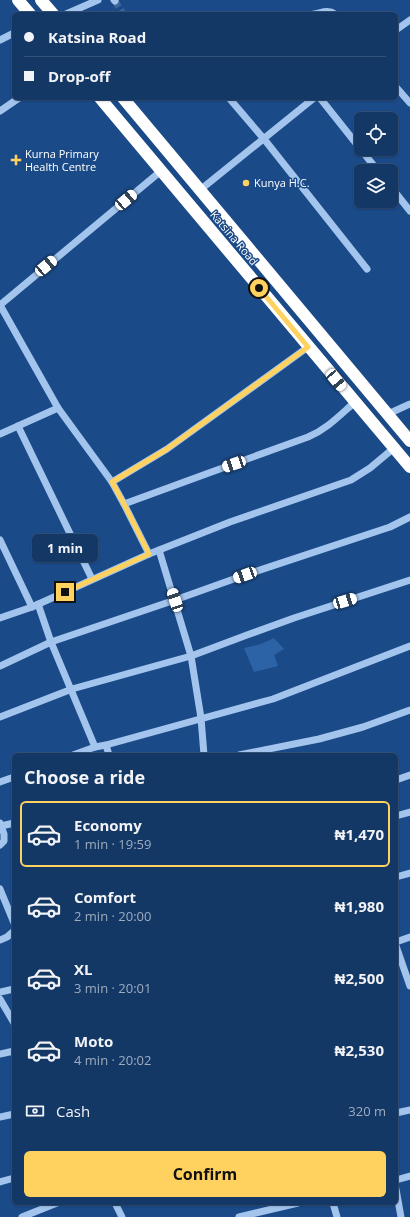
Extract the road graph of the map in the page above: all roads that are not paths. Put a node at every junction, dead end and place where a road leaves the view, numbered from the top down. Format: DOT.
graph roads {
  1 [pos="18,0"];
  2 [pos="41,0"];
  3 [pos="98,0"];
  4 [pos="28,12"];
  5 [pos="51,12"];
  6 [pos="71,12"];
  7 [pos="410,20"];
  8 [pos="398,29"];
  9 [pos="12,34"];
  10 [pos="0,40"];
  11 [pos="398,89"];
  12 [pos="17,100"];
  13 [pos="102,100"];
  14 [pos="125,100"];
  15 [pos="231,100"];
  16 [pos="312,100"];
  17 [pos="322,100"];
  18 [pos="410,103"];
  19 [pos="0,111"];
  20 [pos="264,139"];
  21 [pos="372,164"];
  22 [pos="161,171"];
  23 [pos="200,190"];
  24 [pos="398,196"];
  25 [pos="410,211"];
  26 [pos="367,269"];
  27 [pos="0,305"];
  28 [pos="308,347"];
  29 [pos="355,402"];
  30 [pos="410,404"];
  31 [pos="58,408"];
  32 [pos="388,414"];
  33 [pos="18,426"];
  34 [pos="0,434"];
  35 [pos="410,441"];
  36 [pos="394,448"];
  37 [pos="410,467"];
  38 [pos="112,482"];
  39 [pos="124,504"];
  40 [pos="410,517"];
  41 [pos="0,540"];
  42 [pos="159,550"];
  43 [pos="149,554"];
  44 [pos="92,579"];
  45 [pos="410,580"];
  46 [pos="175,600"];
  47 [pos="35,605"];
  48 [pos="0,618"];
  49 [pos="51,642"];
  50 [pos="410,646"];
  51 [pos="192,656"];
  52 [pos="0,666"];
  53 [pos="72,689"];
  54 [pos="410,710"];
  55 [pos="0,717"];
  56 [pos="201,718"];
  57 [pos="106,745"];
  58 [pos="95,747"];
  59 [pos="78,753"];
  60 [pos="108,753"];
  61 [pos="204,753"];
  62 [pos="249,753"];
  63 [pos="410,775"];
  64 [pos="12,778"];
  65 [pos="398,779"];
  66 [pos="0,782"];
  67 [pos="410,812"];
  68 [pos="398,815"];
  69 [pos="12,823"];
  70 [pos="1,824"];
  71 [pos="0,845"];
  72 [pos="410,873"];
  73 [pos="398,876"];
  74 [pos="0,888"];
  75 [pos="12,918"];
  76 [pos="12,933"];
  77 [pos="410,936"];
  78 [pos="0,940"];
  79 [pos="398,941"];
  80 [pos="398,952"];
  81 [pos="410,986"];
  82 [pos="12,989"];
  83 [pos="0,992"];
  84 [pos="0,999"];
  85 [pos="12,1020"];
  86 [pos="12,1051"];
  87 [pos="0,1054"];
  88 [pos="410,1110"];
  89 [pos="398,1113"];
  90 [pos="12,1114"];
  91 [pos="0,1117"];
  92 [pos="410,1176"];
  93 [pos="12,1179"];
  94 [pos="398,1179"];
  95 [pos="0,1182"];
  96 [pos="398,1200"];
  97 [pos="52,1205"];
  98 [pos="116,1205"];
  99 [pos="290,1205"];
  100 [pos="334,1205"];
  101 [pos="22,1217"];
  102 [pos="122,1217"];
  103 [pos="239,1217"];
  104 [pos="337,1217"];
  105 [pos="401,1217"];
  1 -- 4 [label="highway"];
  2 -- 5 [label="highway"];
  3 -- 6 [label="street"];
  7 -- 8 [label="street"];
  9 -- 10 [label="street"];
  11 -- 18 [label="street"];
  12 -- 19 [label="street"];
  13 -- 22 [label="highway, Katsina Road"];
  14 -- 23 [label="highway, Katsina Road"];
  15 -- 20 [label="street"];
  16 -- 20 [label="street"];
  17 -- 21 [label="street"];
  20 -- 23 [label="street"];
  20 -- 26 [label="street"];
  22 -- 27 [label="street"];
  22 -- 28 [label="highway, Katsina Road"];
  23 -- 32 [label="highway, Katsina Road"];
  24 -- 25 [label="street"];
  27 -- 31 [label="street"];
  28 -- 29 [label="highway, Katsina Road"];
  28 -- 38 [label="street"];
  29 -- 36 [label="highway, Katsina Road"];
  29 -- 39 [label="street"];
  30 -- 32 [label="street"];
  31 -- 33 [label="street"];
  31 -- 38 [label="street"];
  32 -- 35 [label="highway, Katsina Road"];
  33 -- 34 [label="street"];
  33 -- 44 [label="street"];
  36 -- 37 [label="highway, Katsina Road"];
  36 -- 42 [label="street"];
  38 -- 39 [label="street"];
  39 -- 43 [label="street"];
  40 -- 46 [label="street"];
  41 -- 47 [label="street"];
  42 -- 43 [label="street"];
  42 -- 46 [label="street"];
  43 -- 44 [label="street"];
  44 -- 47 [label="street"];
  45 -- 51 [label="street"];
  46 -- 49 [label="street"];
  46 -- 51 [label="street"];
  47 -- 48 [label="street"];
  47 -- 49 [label="street"];
  49 -- 52 [label="street"];
  49 -- 53 [label="street"];
  50 -- 56 [label="street"];
  51 -- 53 [label="street"];
  51 -- 56 [label="street"];
  53 -- 55 [label="street"];
  53 -- 58 [label="street"];
  54 -- 62 [label="street"];
  56 -- 57 [label="street"];
  56 -- 61 [label="street"];
  57 -- 58 [label="street"];
  57 -- 60 [label="street"];
  58 -- 59 [label="street"];
  63 -- 65 [label="street"];
  64 -- 66 [label="street"];
  67 -- 68 [label="street"];
  69 -- 70 [label="street"];
  70 -- 71 [label="street"];
  72 -- 73 [label="street"];
  74 -- 75 [label="street"];
  76 -- 78 [label="street"];
  77 -- 79 [label="street"];
  80 -- 81 [label="street"];
  82 -- 83 [label="street"];
  84 -- 85 [label="street"];
  86 -- 87 [label="street"];
  88 -- 89 [label="street"];
  90 -- 91 [label="street"];
  92 -- 94 [label="street"];
  93 -- 95 [label="street"];
  96 -- 105 [label="street"];
  97 -- 101 [label="street"];
  98 -- 102 [label="street"];
  99 -- 103 [label="street"];
  100 -- 104 [label="street"];
}
